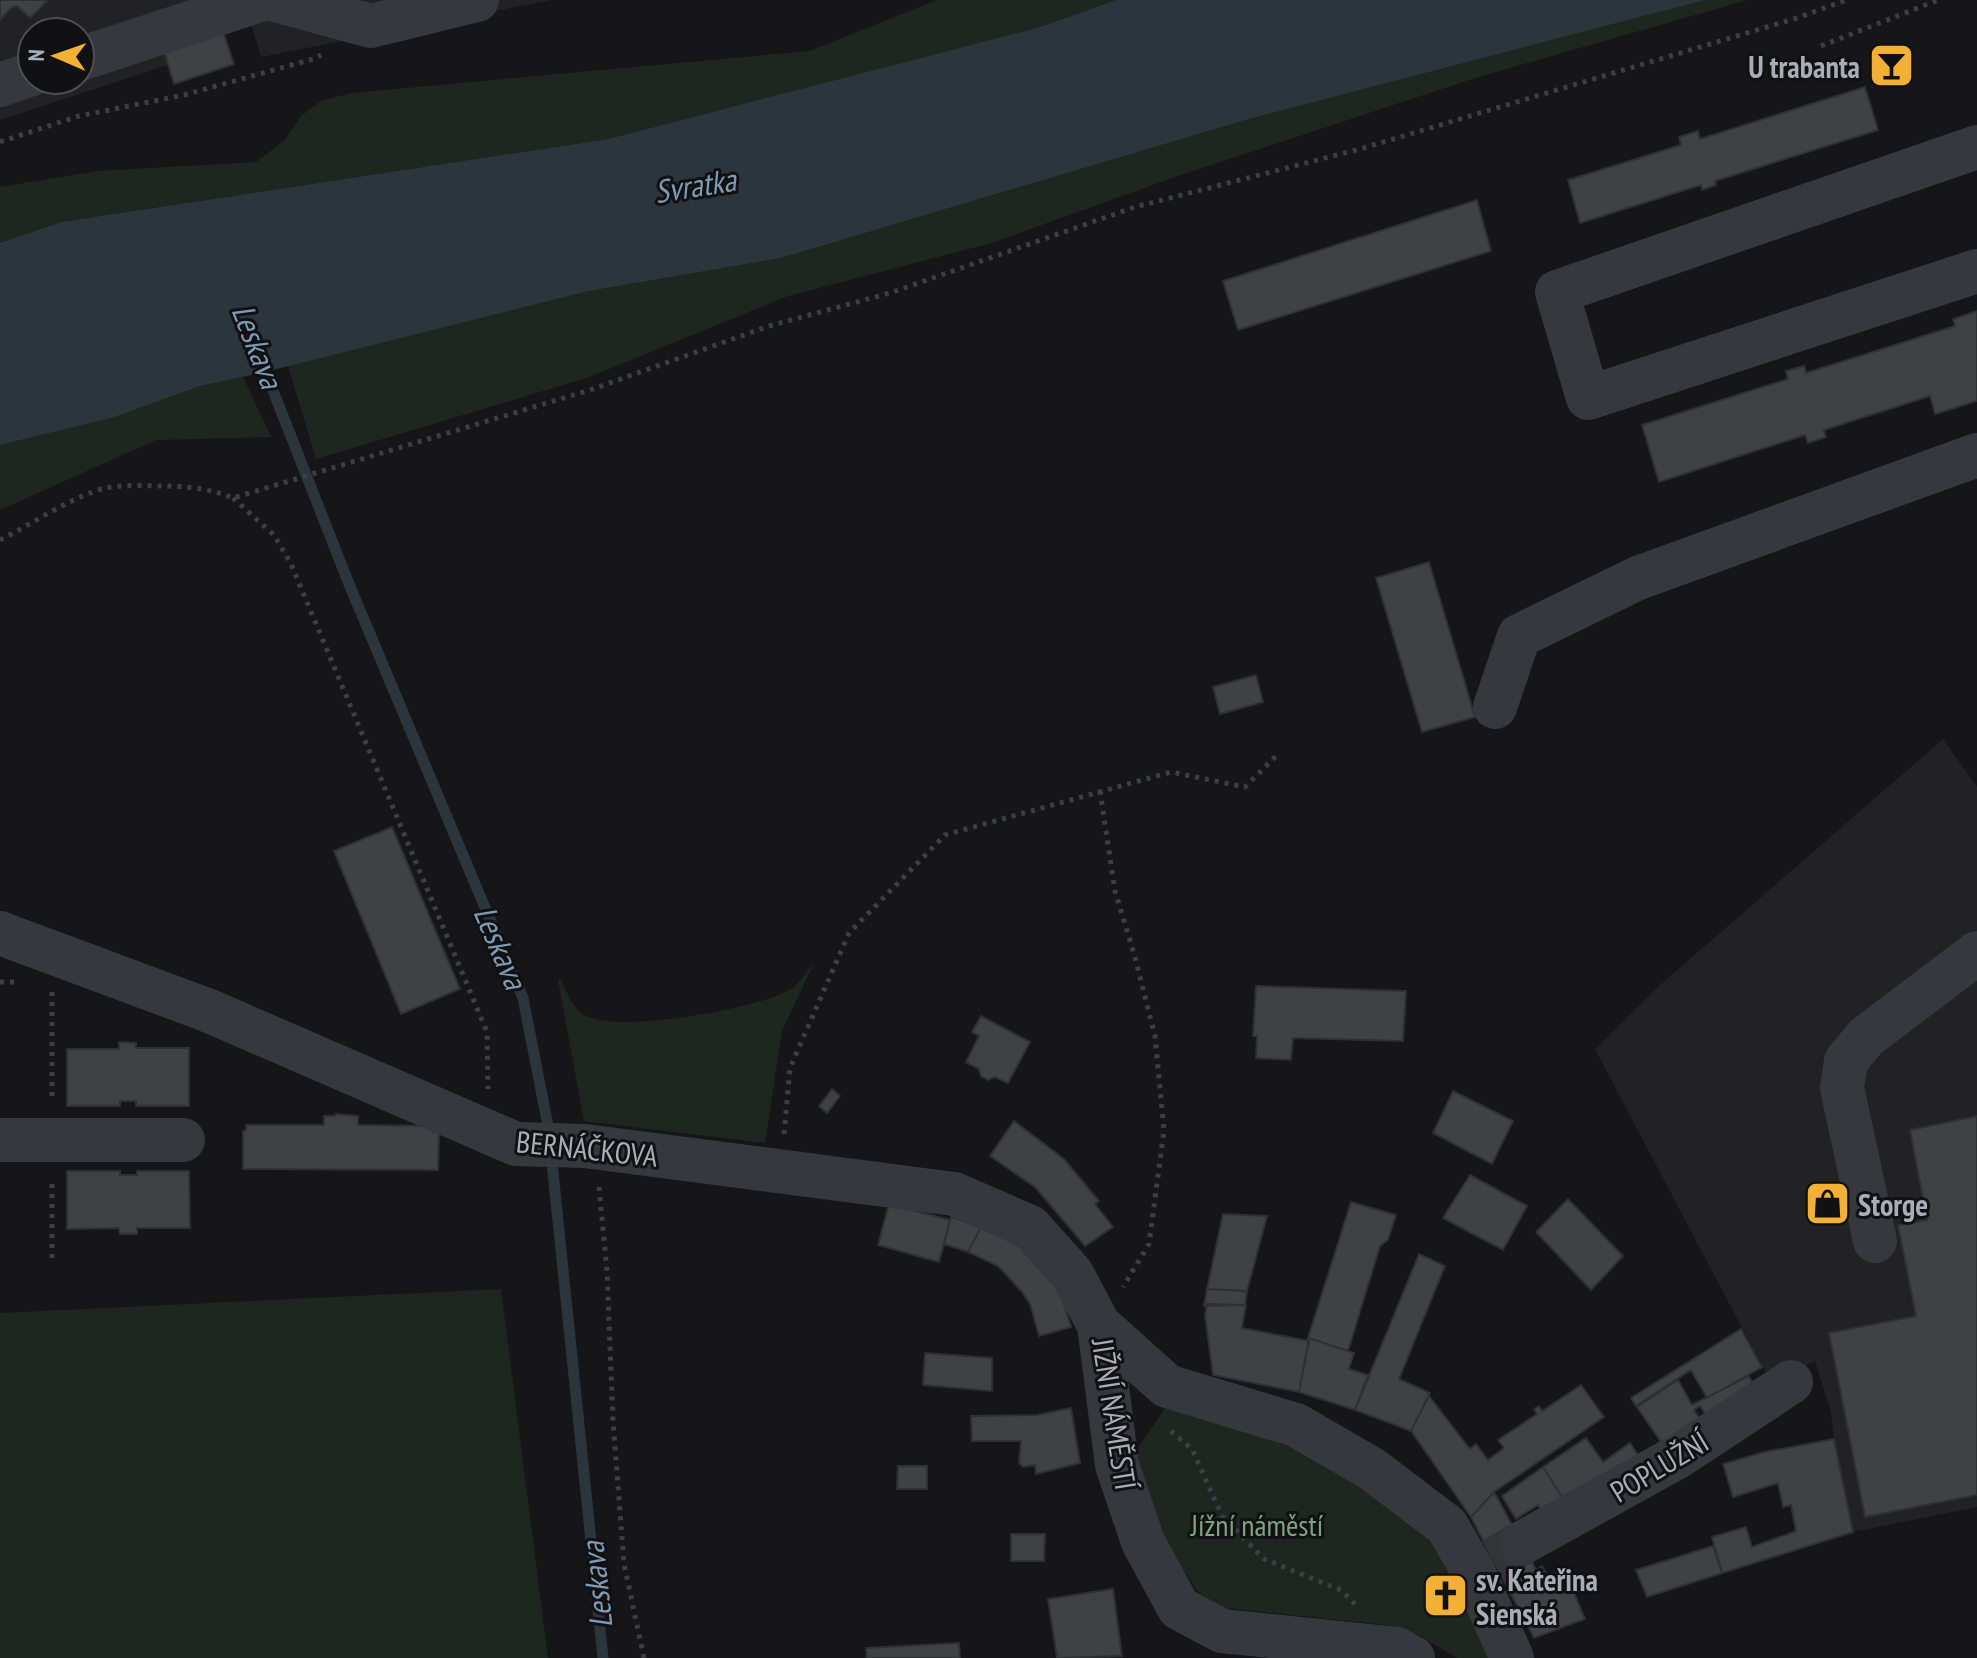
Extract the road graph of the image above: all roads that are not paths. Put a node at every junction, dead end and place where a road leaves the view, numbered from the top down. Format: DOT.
graph roads {
  1 [pos="260,0"];
  2 [pos="275,0"];
  3 [pos="477,0"];
  4 [pos="96,54"];
  5 [pos="1977,147"];
  6 [pos="1977,271"];
  7 [pos="1977,455"];
  8 [pos="1495,707"];
  9 [pos="2,943"];
  10 [pos="1977,953"];
  11 [pos="0,1140"];
  12 [pos="183,1140"];
  13 [pos="1875,1241"];
  14 [pos="1099,1325"];
  15 [pos="1791,1382"];
  16 [pos="1496,1558"];
  17 [pos="1405,1654"];
  18 [pos="1512,1658"];
  1 -- 4 [label="street"];
  2 -- 3 [label="street"];
  5 -- 6 [label="street"];
  7 -- 8 [label="street"];
  9 -- 14 [label="street, BERNÁČKOVA"];
  10 -- 13 [label="street"];
  11 -- 12 [label="street"];
  14 -- 16 [label="street, JIŽNÍ NÁMĚSTÍ"];
  14 -- 17 [label="street, JIŽNÍ NÁMĚSTÍ"];
  15 -- 16 [label="street, POPLUŽNÍ"];
  16 -- 18 [label="street, JIŽNÍ NÁMĚSTÍ"];
}
